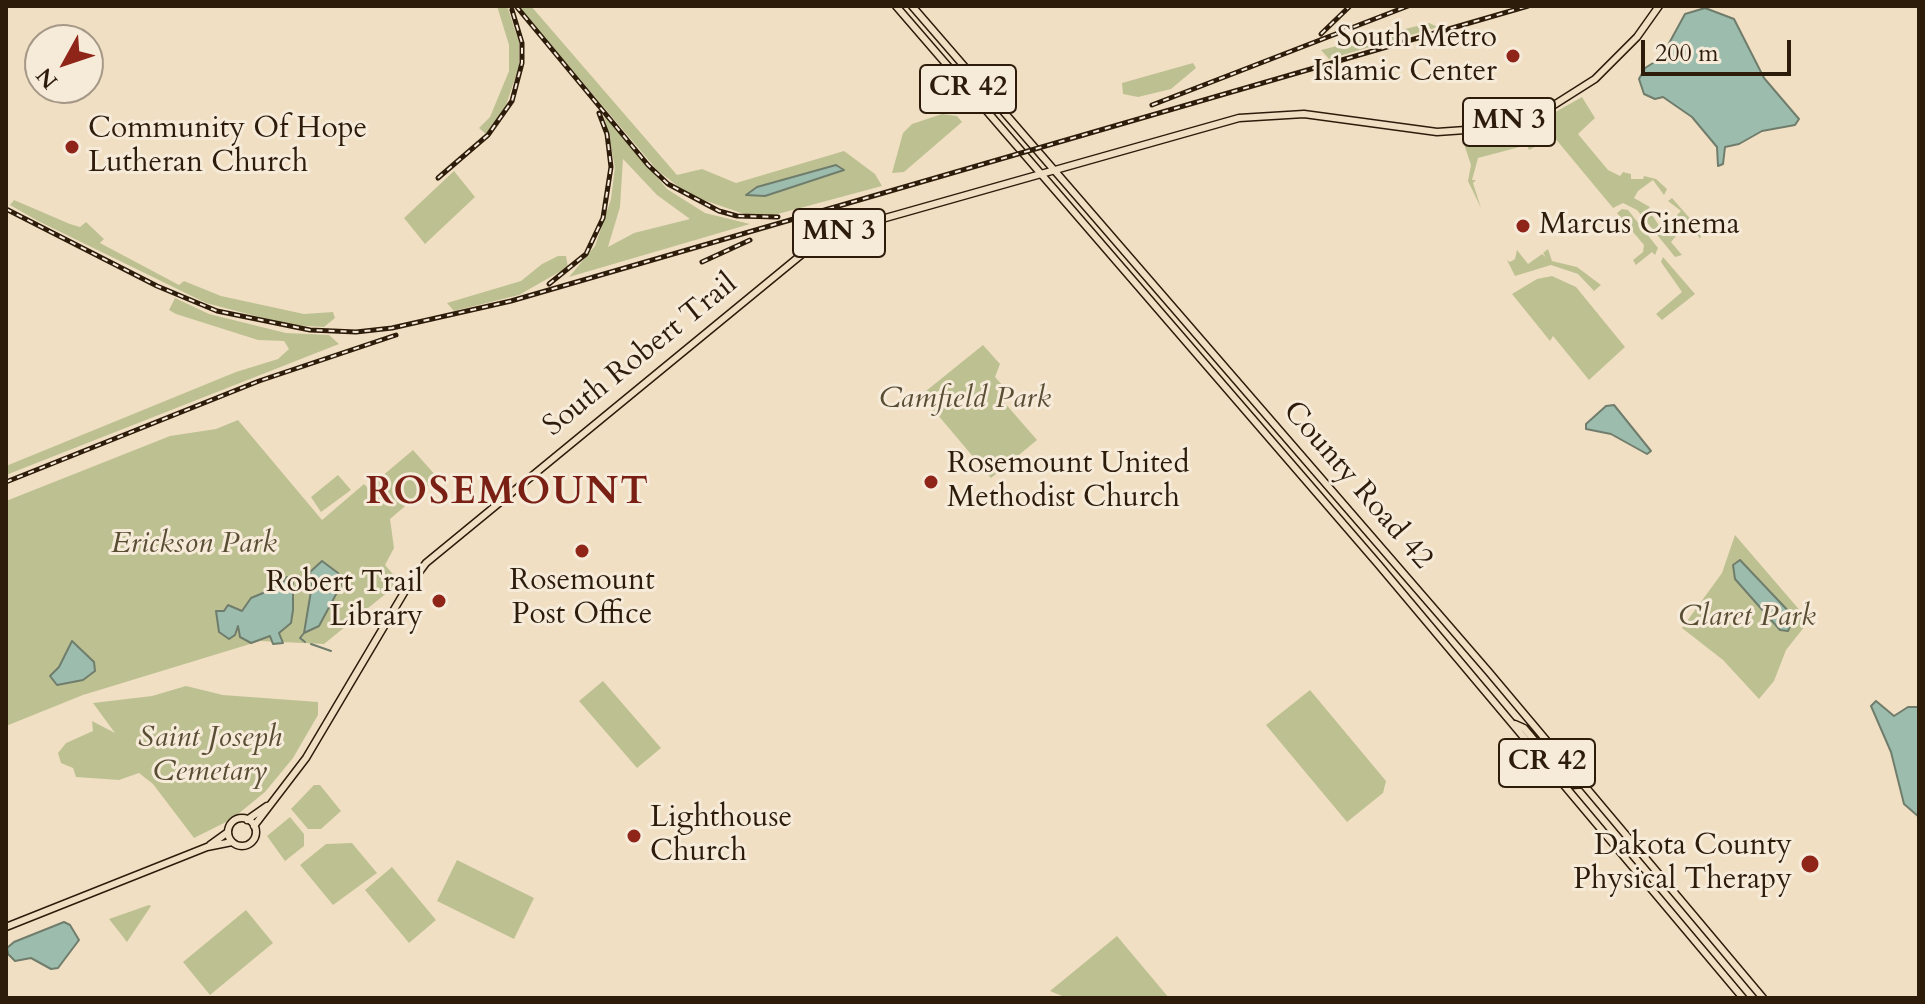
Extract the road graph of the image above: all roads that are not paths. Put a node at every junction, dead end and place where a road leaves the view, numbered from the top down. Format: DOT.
graph roads {
  1 [pos="896,6"];
  2 [pos="912,6"];
  3 [pos="1659,6"];
  4 [pos="1053,170"];
  5 [pos="1039,173"];
  6 [pos="1210,369"];
  7 [pos="1291,443"];
  8 [pos="1514,724"];
  9 [pos="1584,784"];
  10 [pos="270,804"];
  11 [pos="247,820"];
  12 [pos="254,826"];
  13 [pos="228,832"];
  14 [pos="232,842"];
  15 [pos="207,847"];
  16 [pos="6,927"];
  17 [pos="1743,998"];
  18 [pos="1763,998"];
  1 -- 5 [label="main road, County Road 42 / CR 42"];
  2 -- 4 [label="main road, County Road 42 / CR 42"];
  3 -- 4 [label="main road, MN 3"];
  4 -- 5 [label="main road, MN 3"];
  4 -- 7 [label="main road, County Road 42 / CR 42"];
  5 -- 6 [label="main road, County Road 42 / CR 42"];
  5 -- 10 [label="main road, South Robert Trail / MN 3"];
  6 -- 7 [label="main road"];
  6 -- 8 [label="main road, County Road 42 / CR 42"];
  7 -- 9 [label="main road, County Road 42 / CR 42"];
  8 -- 9 [label="main road"];
  8 -- 17 [label="main road, County Road 42 / CR 42"];
  9 -- 18 [label="main road, County Road 42 / CR 42"];
  10 -- 11 [label="main road"];
  10 -- 12 [label="main road, South Robert Trail"];
  11 -- 12 [label="main road"];
  11 -- 13 [label="main road"];
  12 -- 14 [label="main road"];
  13 -- 14 [label="main road"];
  13 -- 15 [label="main road"];
  14 -- 15 [label="main road"];
  15 -- 16 [label="main road"];
}
